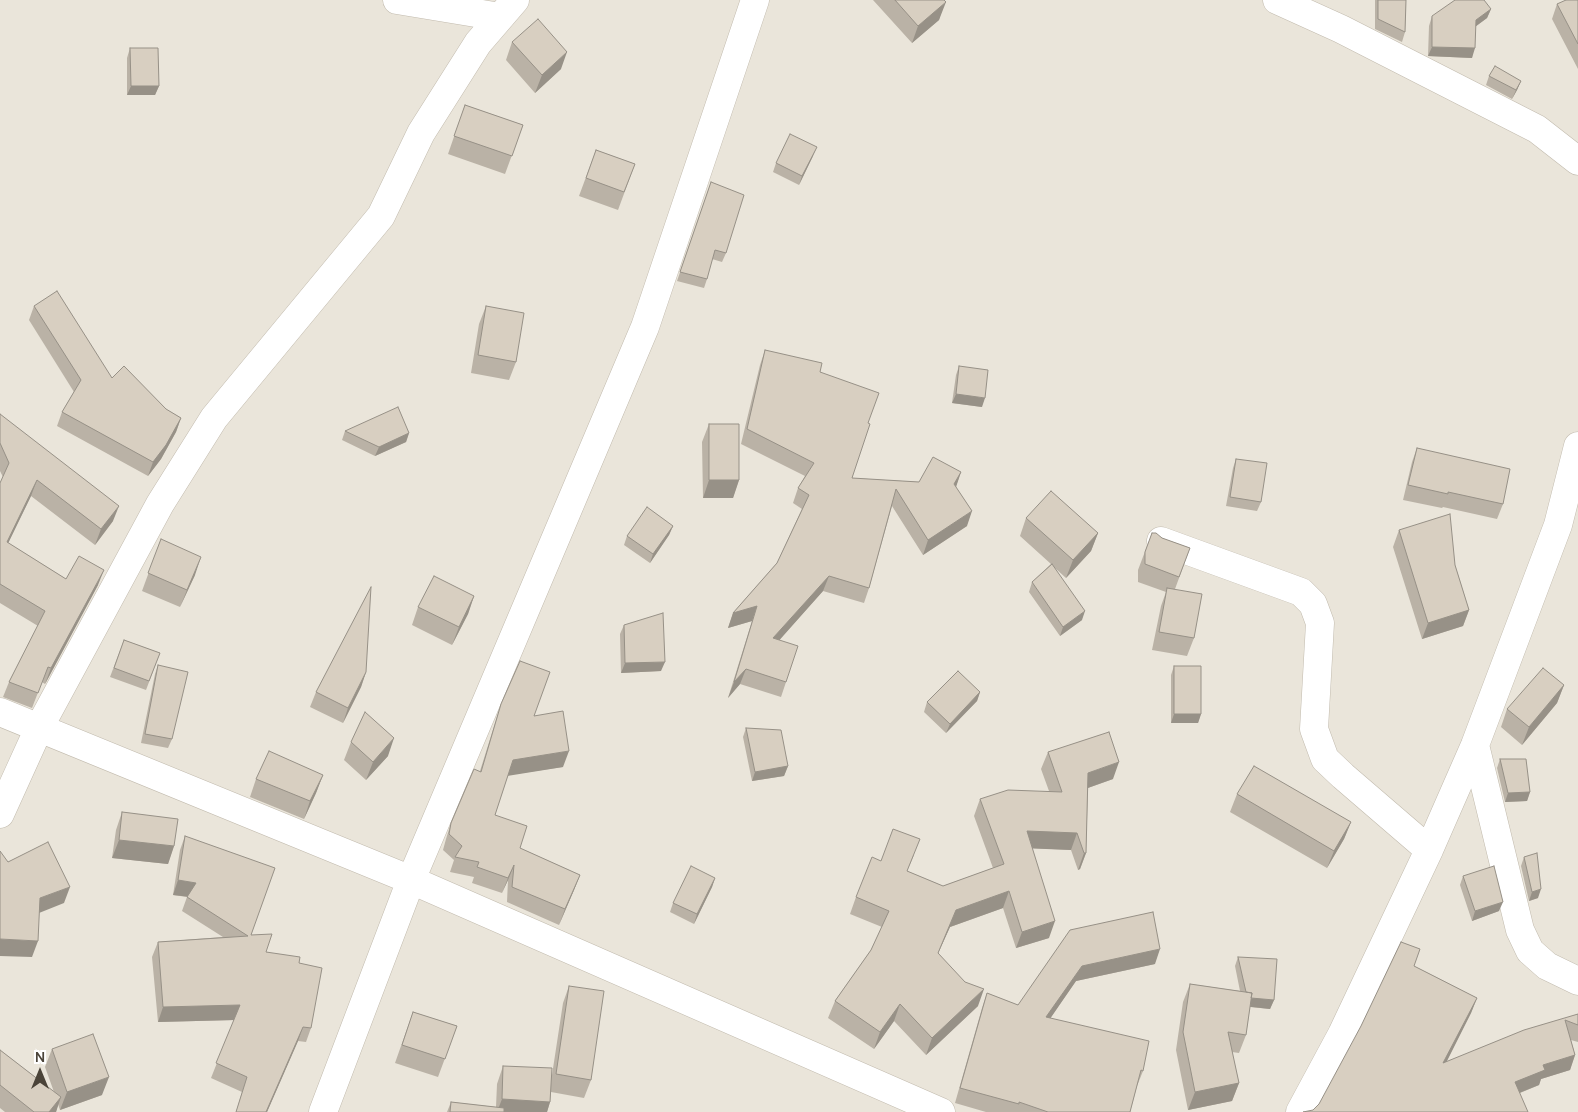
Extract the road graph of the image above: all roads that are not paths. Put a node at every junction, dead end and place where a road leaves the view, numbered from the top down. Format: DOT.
graph roads {
  1 [pos="397,0"];
  2 [pos="755,0"];
  3 [pos="1277,0"];
  4 [pos="508,8"];
  5 [pos="1578,161"];
  6 [pos="1578,446"];
  7 [pos="1161,541"];
  8 [pos="0,712"];
  9 [pos="39,728"];
  10 [pos="1474,745"];
  11 [pos="0,814"];
  12 [pos="1429,850"];
  13 [pos="411,880"];
  14 [pos="1578,981"];
  15 [pos="323,1112"];
  16 [pos="941,1112"];
  17 [pos="1300,1112"];
  1 -- 4 [label="street"];
  2 -- 13 [label="street"];
  3 -- 5 [label="street"];
  4 -- 9 [label="street"];
  6 -- 10 [label="street"];
  7 -- 12 [label="street"];
  8 -- 9 [label="street"];
  9 -- 11 [label="street"];
  9 -- 13 [label="street"];
  10 -- 12 [label="street"];
  10 -- 14 [label="street"];
  12 -- 17 [label="street"];
  13 -- 15 [label="street"];
  13 -- 16 [label="street"];
}
